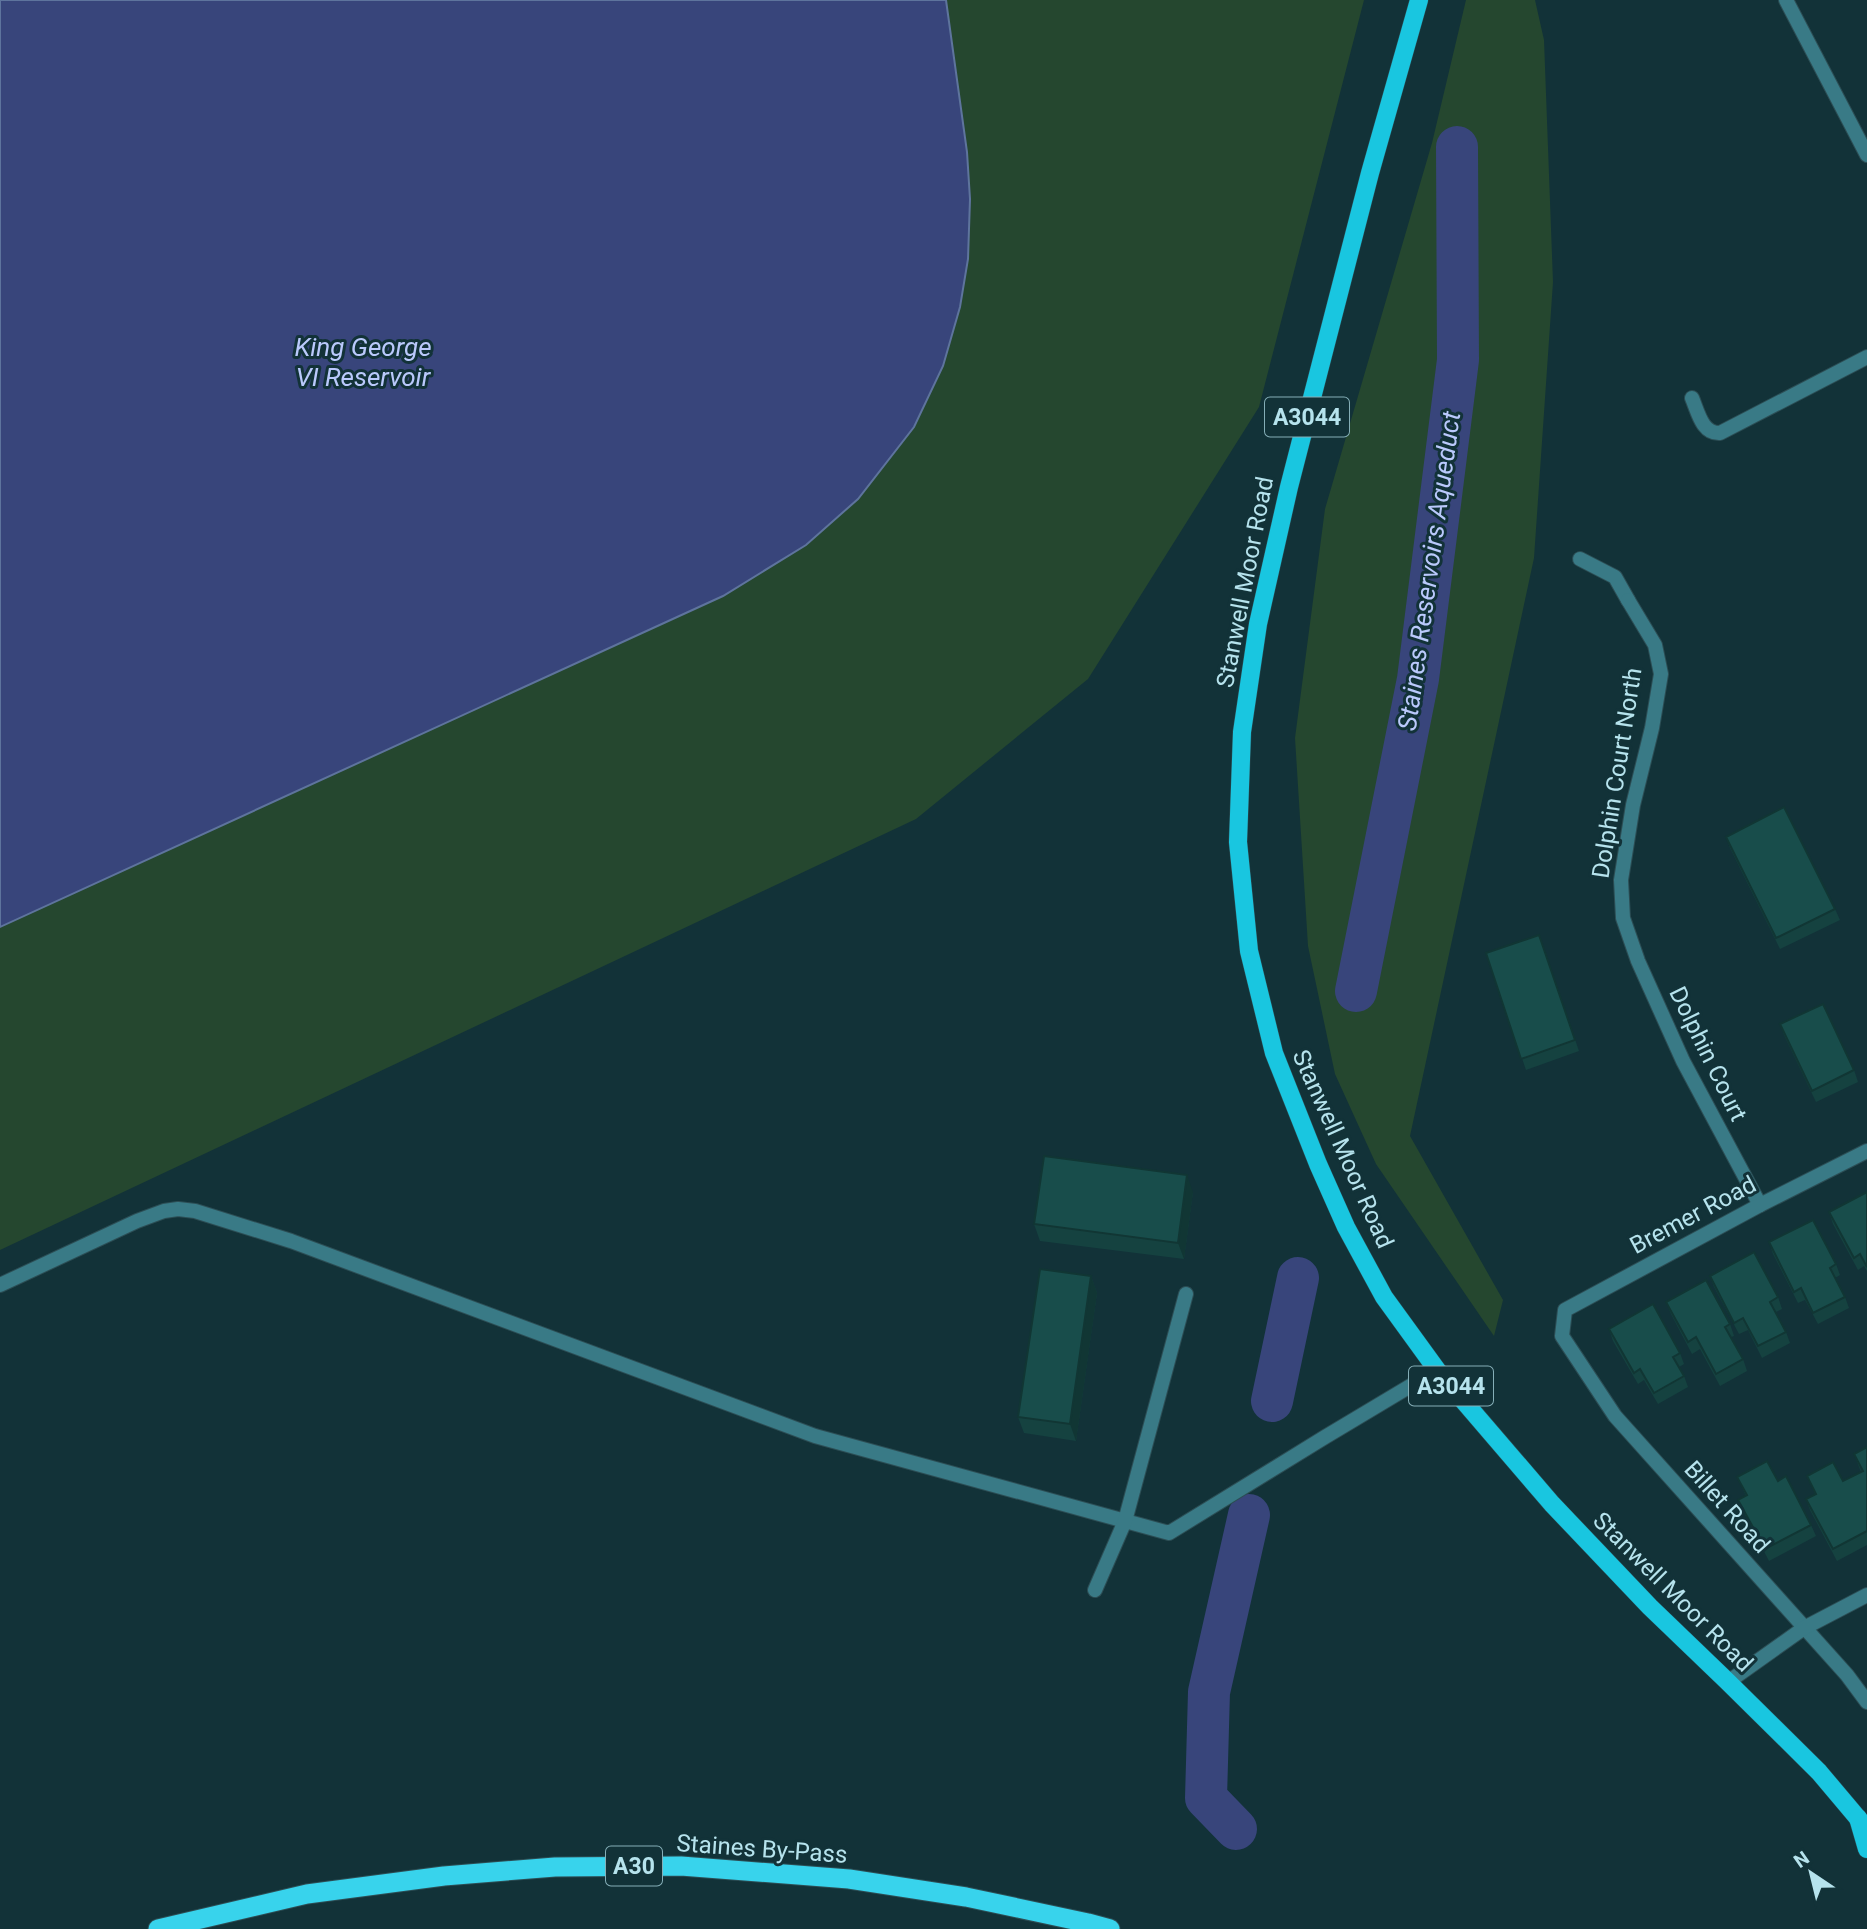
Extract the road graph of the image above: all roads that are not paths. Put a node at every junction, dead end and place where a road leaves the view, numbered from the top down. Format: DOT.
graph roads {
  1 [pos="1419,0"];
  2 [pos="1787,0"];
  3 [pos="1867,155"];
  4 [pos="1867,357"];
  5 [pos="1692,398"];
  6 [pos="1580,559"];
  7 [pos="1623,918"];
  8 [pos="1867,1151"];
  9 [pos="1760,1205"];
  10 [pos="0,1285"];
  11 [pos="1186,1294"];
  12 [pos="1562,1336"];
  13 [pos="1437,1370"];
  14 [pos="1125,1521"];
  15 [pos="1095,1590"];
  16 [pos="1867,1595"];
  17 [pos="1804,1628"];
  18 [pos="1728,1682"];
  19 [pos="1867,1702"];
  20 [pos="1863,1823"];
  21 [pos="1867,1849"];
  22 [pos="158,1929"];
  23 [pos="1110,1929"];
  1 -- 13 [label="main road, Stanwell Moor Road / A3044"];
  2 -- 3 [label="street"];
  4 -- 5 [label="street"];
  6 -- 7 [label="street, Dolphin Court North"];
  7 -- 9 [label="street, Dolphin Court"];
  8 -- 9 [label="street, Bremer Road"];
  9 -- 12 [label="street, Bremer Road"];
  10 -- 14 [label="street"];
  11 -- 14 [label="street"];
  12 -- 17 [label="street, Billet Road"];
  13 -- 14 [label="street"];
  13 -- 18 [label="main road, Stanwell Moor Road / A3044"];
  14 -- 15 [label="street"];
  16 -- 17 [label="street"];
  17 -- 18 [label="street"];
  17 -- 19 [label="street, Billet Road"];
  18 -- 20 [label="main road, Stanwell Moor Road / A3044"];
  20 -- 21 [label="main road, A3044"];
  22 -- 23 [label="highway, Staines By-Pass / A30"];
}
